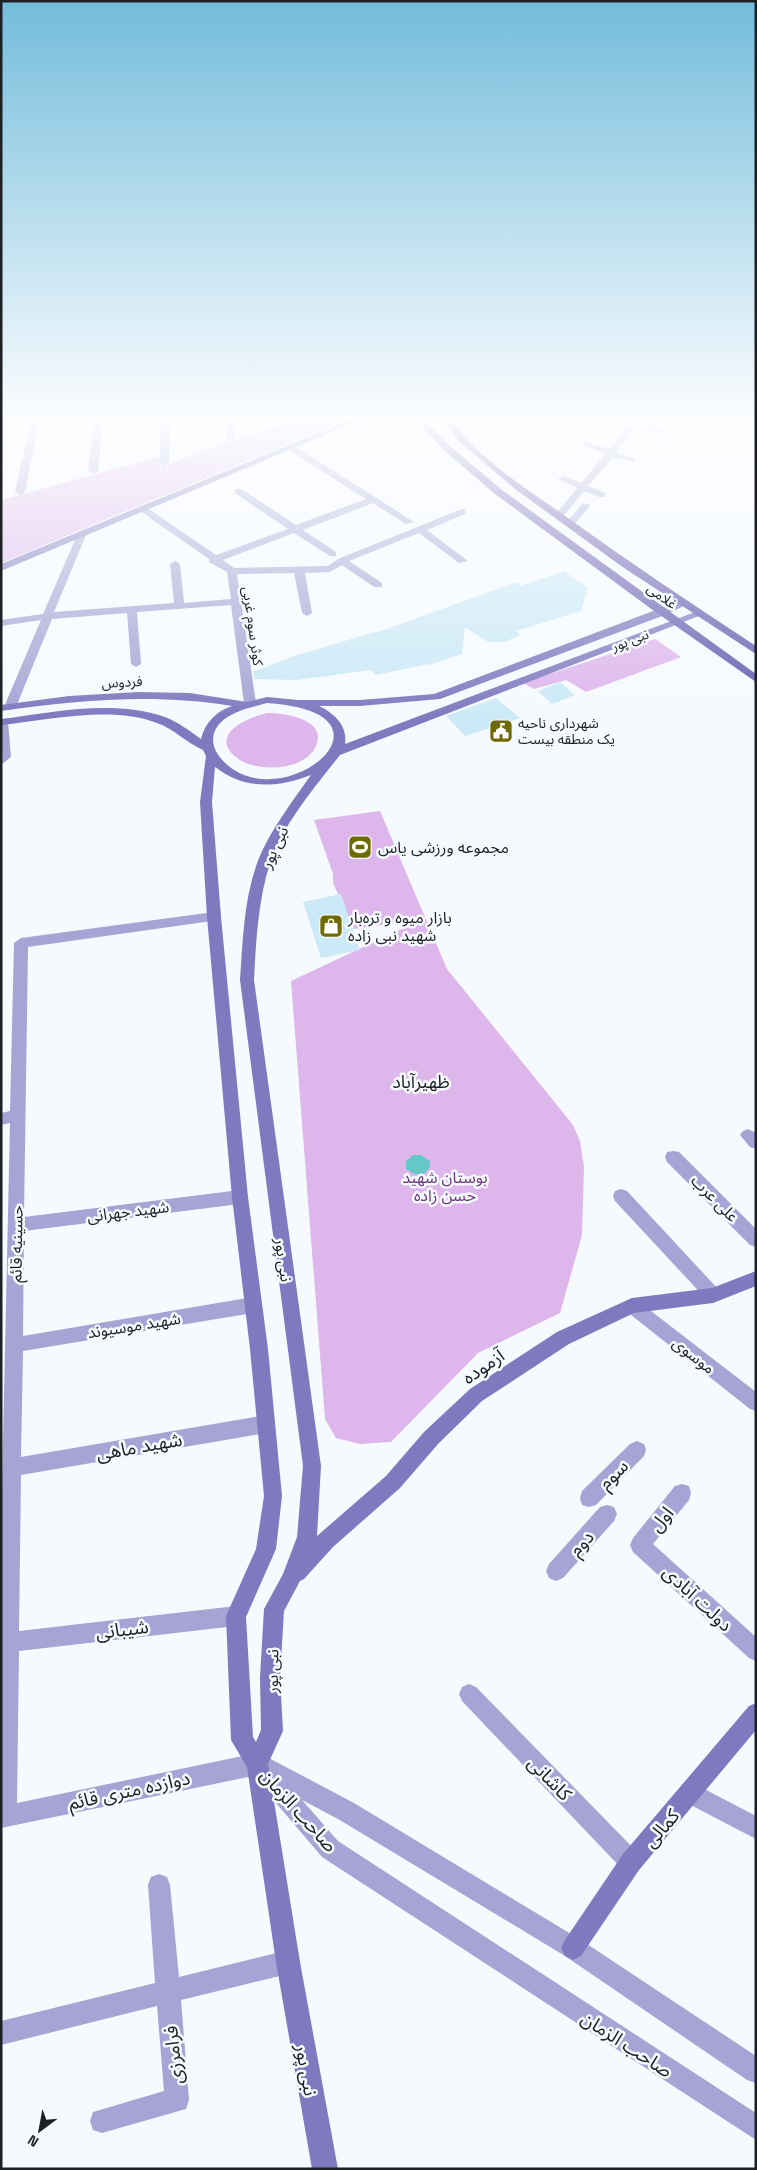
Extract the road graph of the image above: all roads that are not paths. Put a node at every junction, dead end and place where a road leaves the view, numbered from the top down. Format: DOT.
graph roads {
  1 [pos="121,518"];
  2 [pos="156,518"];
  3 [pos="279,518"];
  4 [pos="324,518"];
  5 [pos="402,518"];
  6 [pos="447,518"];
  7 [pos="533,518"];
  8 [pos="561,518"];
  9 [pos="575,518"];
  10 [pos="408,522"];
  11 [pos="570,524"];
  12 [pos="295,529"];
  13 [pos="420,529"];
  14 [pos="81,535"];
  15 [pos="333,554"];
  16 [pos="213,560"];
  17 [pos="342,561"];
  18 [pos="463,561"];
  19 [pos="175,564"];
  20 [pos="1,568"];
  21 [pos="299,570"];
  22 [pos="232,571"];
  23 [pos="378,585"];
  24 [pos="235,602"];
  25 [pos="682,603"];
  26 [pos="179,606"];
  27 [pos="132,609"];
  28 [pos="307,613"];
  29 [pos="661,613"];
  30 [pos="699,614"];
  31 [pos="48,616"];
  32 [pos="675,622"];
  33 [pos="1,623"];
  34 [pos="753,646"];
  35 [pos="136,664"];
  36 [pos="756,679"];
  37 [pos="301,703"];
  38 [pos="247,704"];
  39 [pos="6,708"];
  40 [pos="2,722"];
  41 [pos="207,752"];
  42 [pos="336,752"];
  43 [pos="1,761"];
  44 [pos="324,765"];
  45 [pos="214,917"];
  46 [pos="10,1118"];
  47 [pos="673,1157"];
  48 [pos="621,1196"];
  49 [pos="240,1197"];
  50 [pos="16,1225"];
  51 [pos="756,1240"];
  52 [pos="756,1278"];
  53 [pos="713,1295"];
  54 [pos="254,1305"];
  55 [pos="632,1306"];
  56 [pos="14,1345"];
  57 [pos="756,1403"];
  58 [pos="266,1424"];
  59 [pos="637,1450"];
  60 [pos="12,1468"];
  61 [pos="682,1493"];
  62 [pos="589,1498"];
  63 [pos="607,1514"];
  64 [pos="640,1544"];
  65 [pos="556,1571"];
  66 [pos="290,1580"];
  67 [pos="236,1616"];
  68 [pos="9,1642"];
  69 [pos="756,1651"];
  70 [pos="469,1694"];
  71 [pos="756,1713"];
  72 [pos="257,1764"];
  73 [pos="691,1794"];
  74 [pos="4,1817"];
  75 [pos="756,1828"];
  76 [pos="631,1862"];
  77 [pos="159,1885"];
  78 [pos="573,1948"];
  79 [pos="288,1962"];
  80 [pos="166,1992"];
  81 [pos="1,2034"];
  82 [pos="756,2071"];
  83 [pos="102,2121"];
  84 [pos="756,2128"];
  85 [pos="325,2169"];
  1 -- 14 [label="main road"];
  2 -- 16 [label="street, کوثر سوم غربی"];
  3 -- 12 [label="street"];
  4 -- 12 [label="street"];
  5 -- 10 [label="street"];
  6 -- 13 [label="street"];
  7 -- 29 [label="main road, غلامی"];
  8 -- 11 [label="main road, غلامی"];
  9 -- 11 [label="street"];
  11 -- 25 [label="main road, غلامی"];
  12 -- 15 [label="street"];
  12 -- 16 [label="street"];
  13 -- 17 [label="street"];
  13 -- 18 [label="street"];
  14 -- 20 [label="main road"];
  14 -- 31 [label="street"];
  16 -- 22 [label="street, کوثر سوم غربی"];
  17 -- 21 [label="street"];
  17 -- 23 [label="street"];
  19 -- 26 [label="street"];
  21 -- 22 [label="street"];
  21 -- 28 [label="street"];
  22 -- 24 [label="street, کوثر سوم غربی"];
  24 -- 26 [label="street"];
  24 -- 38 [label="street, کوثر سوم غربی"];
  25 -- 29 [label="main road, نبی پور"];
  25 -- 30 [label="main road, غلامی"];
  26 -- 27 [label="street"];
  27 -- 31 [label="street"];
  27 -- 35 [label="street"];
  29 -- 32 [label="main road, غلامی"];
  29 -- 37 [label="main road, نبی پور"];
  30 -- 32 [label="main road, نبی پور"];
  30 -- 34 [label="main road, غلامی"];
  31 -- 33 [label="street"];
  31 -- 39 [label="street"];
  32 -- 36 [label="main road, غلامی"];
  32 -- 42 [label="main road, نبی پور"];
  37 -- 38 [label="main road"];
  37 -- 42 [label="main road"];
  38 -- 39 [label="main road, فردوس"];
  38 -- 41 [label="main road"];
  40 -- 41 [label="main road, فردوس"];
  40 -- 43 [label="street"];
  41 -- 44 [label="main road"];
  41 -- 45 [label="main road"];
  42 -- 44 [label="main road"];
  44 -- 66 [label="main road, نبی پور"];
  45 -- 46 [label="street, حسینیه قائم"];
  45 -- 49 [label="main road"];
  46 -- 50 [label="street, حسینیه قائم"];
  47 -- 51 [label="street, علی عرب"];
  48 -- 53 [label="street"];
  49 -- 50 [label="street, شهید جهرانی"];
  49 -- 54 [label="main road"];
  50 -- 56 [label="street, حسینیه قائم"];
  52 -- 53 [label="main road, آزموده"];
  53 -- 55 [label="main road, آزموده"];
  54 -- 56 [label="street, شهید موسیوند"];
  54 -- 58 [label="main road"];
  55 -- 57 [label="street, موسوی"];
  55 -- 66 [label="main road, آزموده"];
  56 -- 60 [label="street, حسینیه قائم"];
  58 -- 60 [label="street, شهید ماهی"];
  58 -- 67 [label="main road"];
  59 -- 62 [label="street, سوم"];
  60 -- 68 [label="street, حسینیه قائم"];
  61 -- 64 [label="street, اول"];
  63 -- 65 [label="street, دوم"];
  64 -- 69 [label="street, دولت آبادی"];
  66 -- 72 [label="main road, نبی پور"];
  67 -- 68 [label="street, شیبانی"];
  67 -- 72 [label="main road, نبی پور"];
  68 -- 74 [label="street, حسینیه قائم"];
  70 -- 76 [label="street, کاشانی"];
  71 -- 73 [label="main road, کمالی"];
  72 -- 74 [label="street, دوازده متری قائم"];
  72 -- 78 [label="street, صاحب الزمان"];
  72 -- 79 [label="main road, نبی پور"];
  72 -- 84 [label="street, صاحب الزمان"];
  73 -- 75 [label="street"];
  73 -- 76 [label="main road, کمالی"];
  76 -- 78 [label="main road, کمالی"];
  77 -- 80 [label="street, فرامرزی"];
  78 -- 82 [label="street, صاحب الزمان"];
  79 -- 80 [label="street"];
  79 -- 85 [label="main road, نبی پور"];
  80 -- 81 [label="street"];
  80 -- 83 [label="street, فرامرزی"];
}
